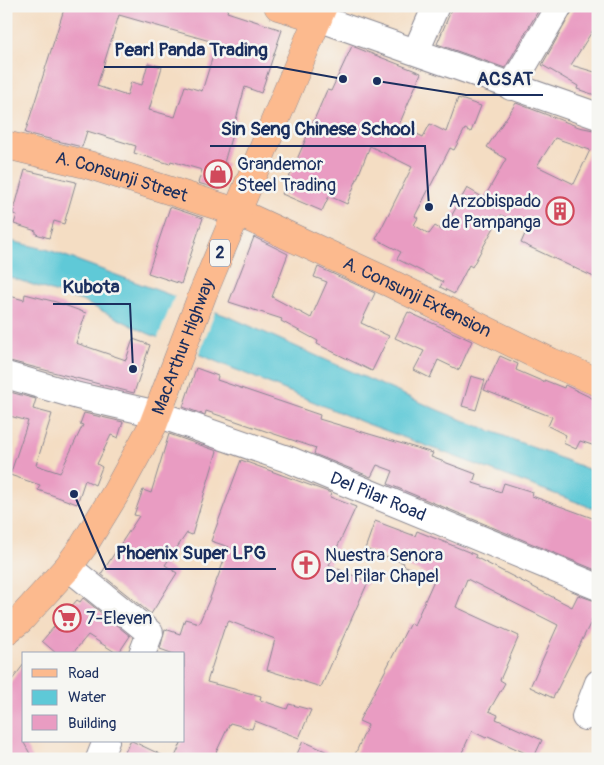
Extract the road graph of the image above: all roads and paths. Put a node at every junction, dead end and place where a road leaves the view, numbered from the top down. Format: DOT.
graph roads {
  1 [pos="278,6"];
  2 [pos="436,6"];
  3 [pos="559,6"];
  4 [pos="321,12"];
  5 [pos="416,51"];
  6 [pos="511,87"];
  7 [pos="598,116"];
  8 [pos="6,145"];
  9 [pos="237,212"];
  10 [pos="6,375"];
  11 [pos="598,382"];
  12 [pos="157,414"];
  13 [pos="68,567"];
  14 [pos="598,587"];
  15 [pos="11,620"];
  16 [pos="143,652"];
  17 [pos="598,683"];
  18 [pos="585,717"];
  19 [pos="106,742"];
  20 [pos="99,759"];
  1 -- 4 [label="main road"];
  2 -- 5 [label="street"];
  3 -- 6 [label="street"];
  4 -- 5 [label="street"];
  4 -- 9 [label="main road, MacArthur Highway / 2"];
  5 -- 6 [label="street"];
  6 -- 7 [label="street"];
  8 -- 9 [label="main road, A. Consunji Street"];
  9 -- 11 [label="main road, A. Consunji Extension"];
  9 -- 12 [label="main road, MacArthur Highway / 2"];
  10 -- 12 [label="street, Del Pilar Road"];
  12 -- 13 [label="main road, MacArthur Highway / 2"];
  12 -- 14 [label="street, Del Pilar Road"];
  13 -- 15 [label="main road, MacArthur Highway / 2"];
  13 -- 16 [label="street"];
  17 -- 18 [label="street"];
  19 -- 20 [label="street"];
}
